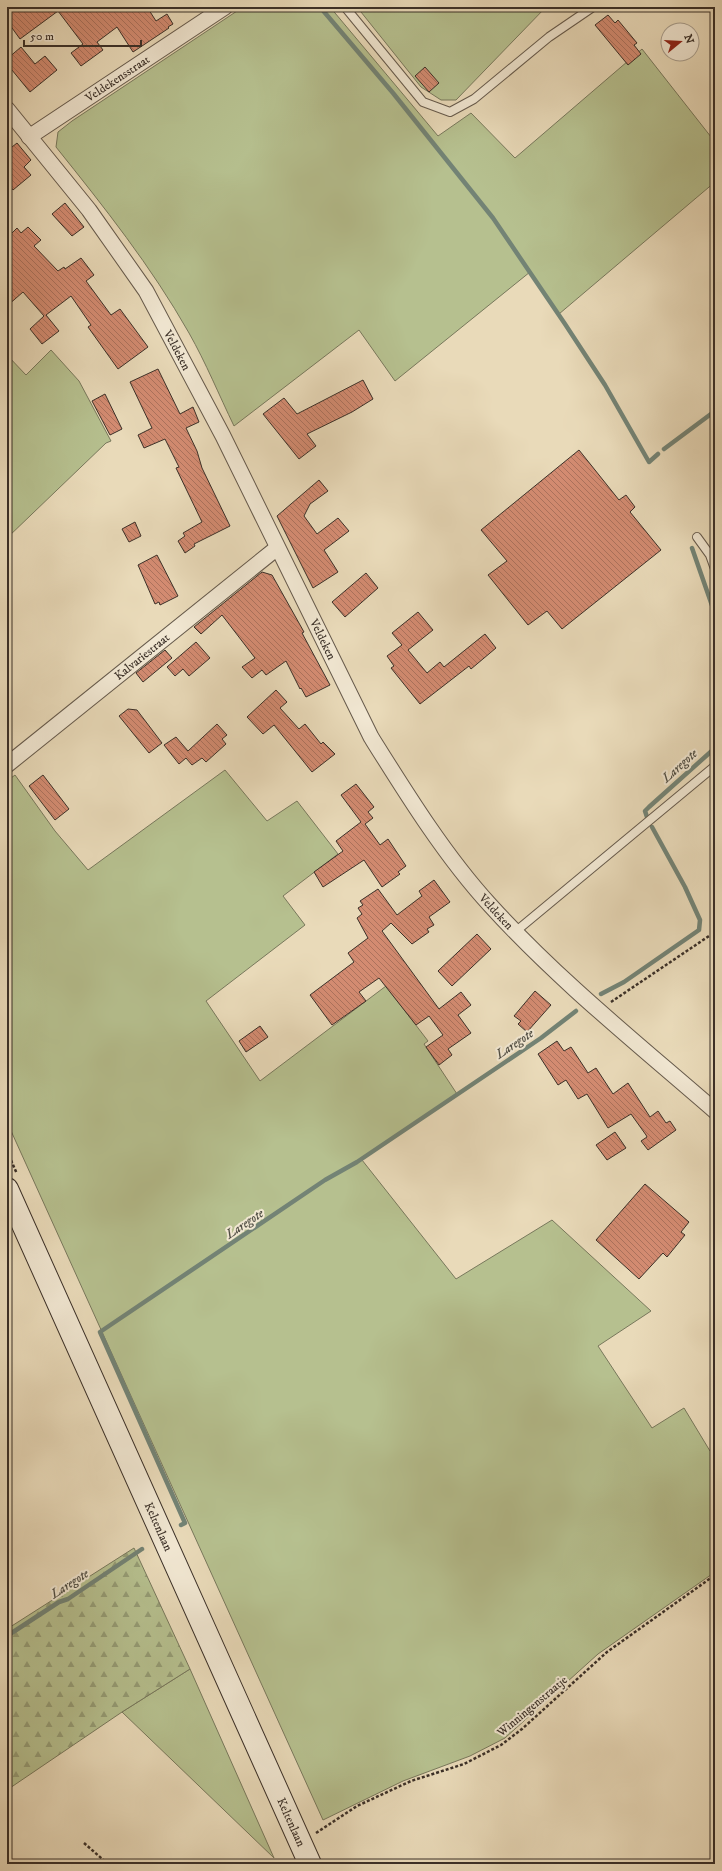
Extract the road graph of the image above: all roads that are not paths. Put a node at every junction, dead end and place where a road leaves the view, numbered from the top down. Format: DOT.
graph roads {
  1 [pos="225,7"];
  2 [pos="345,7"];
  3 [pos="593,7"];
  4 [pos="7,109"];
  5 [pos="29,137"];
  6 [pos="697,537"];
  7 [pos="277,548"];
  8 [pos="715,569"];
  9 [pos="7,765"];
  10 [pos="715,766"];
  11 [pos="515,932"];
  12 [pos="715,1111"];
  13 [pos="7,1189"];
  14 [pos="310,1864"];
  1 -- 5 [label="street, Veldekensstraat"];
  2 -- 3 [label="lane"];
  4 -- 5 [label="street, Veldeken"];
  5 -- 7 [label="street, Veldeken"];
  6 -- 8 [label="lane"];
  7 -- 9 [label="street, Kalvariestraat"];
  7 -- 11 [label="street, Veldeken"];
  10 -- 11 [label="lane"];
  11 -- 12 [label="street, Veldeken"];
  13 -- 14 [label="main road, Keltenlaan"];
}
